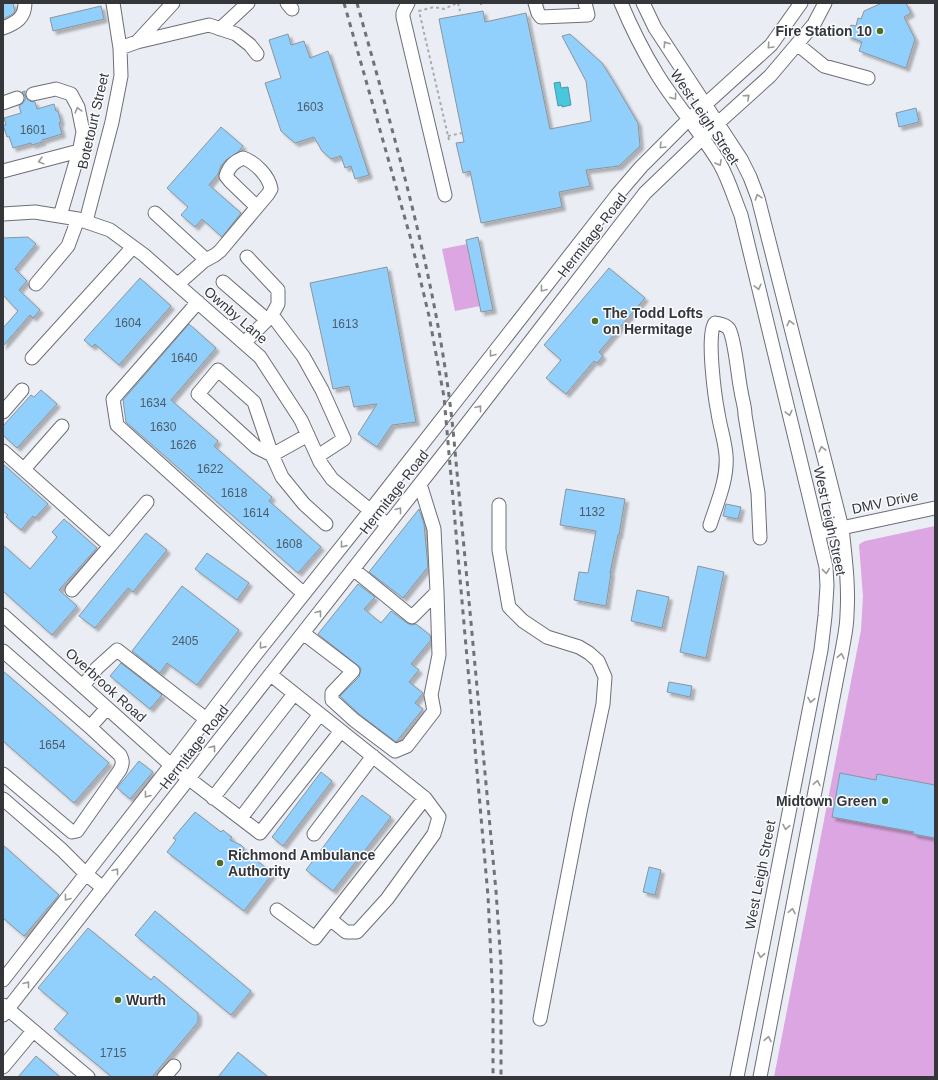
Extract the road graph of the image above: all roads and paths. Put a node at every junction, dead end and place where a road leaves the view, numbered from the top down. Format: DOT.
graph roads {
  1 [pos="25,3"];
  2 [pos="113,3"];
  3 [pos="173,3"];
  4 [pos="248,3"];
  5 [pos="408,3"];
  6 [pos="457,3"];
  7 [pos="535,3"];
  8 [pos="585,3"];
  9 [pos="621,3"];
  10 [pos="643,3"];
  11 [pos="801,3"];
  12 [pos="824,3"];
  13 [pos="460,11"];
  14 [pos="3,28"];
  15 [pos="220,28"];
  16 [pos="137,42"];
  17 [pos="797,44"];
  18 [pos="120,48"];
  19 [pos="256,54"];
  20 [pos="868,78"];
  21 [pos="33,94"];
  22 [pos="17,98"];
  23 [pos="3,103"];
  24 [pos="706,105"];
  25 [pos="690,119"];
  26 [pos="718,123"];
  27 [pos="462,133"];
  28 [pos="448,136"];
  29 [pos="703,138"];
  30 [pos="449,140"];
  31 [pos="79,151"];
  32 [pos="3,171"];
  33 [pos="445,195"];
  34 [pos="257,207"];
  35 [pos="4,210"];
  36 [pos="155,213"];
  37 [pos="60,216"];
  38 [pos="82,220"];
  39 [pos="133,247"];
  40 [pos="247,257"];
  41 [pos="204,261"];
  42 [pos="223,282"];
  43 [pos="36,284"];
  44 [pos="178,284"];
  45 [pos="198,302"];
  46 [pos="269,317"];
  47 [pos="244,343"];
  48 [pos="32,358"];
  49 [pos="22,390"];
  50 [pos="3,412"];
  51 [pos="62,426"];
  52 [pos="308,435"];
  53 [pos="3,451"];
  54 [pos="272,455"];
  55 [pos="318,456"];
  56 [pos="24,469"];
  57 [pos="420,484"];
  58 [pos="148,502"];
  59 [pos="499,505"];
  60 [pos="935,508"];
  61 [pos="370,511"];
  62 [pos="326,524"];
  63 [pos="388,525"];
  64 [pos="710,526"];
  65 [pos="842,528"];
  66 [pos="818,533"];
  67 [pos="760,538"];
  68 [pos="110,546"];
  69 [pos="353,569"];
  70 [pos="72,590"];
  71 [pos="437,592"];
  72 [pos="304,594"];
  73 [pos="3,615"];
  74 [pos="303,633"];
  75 [pos="3,651"];
  76 [pos="271,675"];
  77 [pos="83,686"];
  78 [pos="294,694"];
  79 [pos="107,708"];
  80 [pos="320,714"];
  81 [pos="206,719"];
  82 [pos="90,727"];
  83 [pos="341,731"];
  84 [pos="373,756"];
  85 [pos="172,765"];
  86 [pos="3,774"];
  87 [pos="189,779"];
  88 [pos="213,798"];
  89 [pos="425,798"];
  90 [pos="3,799"];
  91 [pos="241,818"];
  92 [pos="314,834"];
  93 [pos="86,874"];
  94 [pos="103,888"];
  95 [pos="278,910"];
  96 [pos="330,919"];
  97 [pos="3,980"];
  98 [pos="752,1001"];
  99 [pos="774,1006"];
  100 [pos="5,1010"];
  101 [pos="540,1019"];
  102 [pos="33,1031"];
  103 [pos="174,1066"];
  104 [pos="3,1067"];
  105 [pos="88,1077"];
  106 [pos="164,1077"];
  107 [pos="737,1077"];
  108 [pos="760,1077"];
  1 -- 14 [label="street"];
  2 -- 18 [label="street, Botetourt Street"];
  3 -- 16 [label="street"];
  4 -- 15 [label="street"];
  5 -- 33 [label="street"];
  6 -- 13 [label="path"];
  6 -- 28 [label="path"];
  7 -- 8 [label="street"];
  9 -- 25 [label="street, West Leigh Street, one-way"];
  24 -- 10 [label="street, West Leigh Street, one-way"];
  11 -- 24 [label="street, Hermitage Road, one-way"];
  12 -- 17 [label="street, Hermitage Road"];
  15 -- 16 [label="street"];
  15 -- 19 [label="street"];
  16 -- 18 [label="street"];
  17 -- 20 [label="street"];
  26 -- 17 [label="street, Hermitage Road, one-way"];
  18 -- 38 [label="street, Botetourt Street"];
  31 -- 21 [label="street, one-way"];
  22 -- 23 [label="street"];
  24 -- 25 [label="street, Hermitage Road"];
  24 -- 26 [label="street, West Leigh Street"];
  25 -- 29 [label="street, West Leigh Street"];
  25 -- 61 [label="street, Hermitage Road, one-way"];
  26 -- 29 [label="street, Hermitage Road"];
  65 -- 26 [label="street, West Leigh Street, one-way"];
  27 -- 28 [label="path"];
  28 -- 30 [label="path"];
  57 -- 29 [label="street, Hermitage Road, one-way"];
  29 -- 66 [label="street, West Leigh Street, one-way"];
  31 -- 32 [label="street, one-way"];
  31 -- 37 [label="street"];
  34 -- 41 [label="street"];
  35 -- 37 [label="street, Ownby Lane"];
  36 -- 41 [label="street"];
  37 -- 38 [label="street, Ownby Lane"];
  38 -- 39 [label="street, Ownby Lane"];
  38 -- 43 [label="street, Botetourt Street"];
  39 -- 44 [label="street, Ownby Lane"];
  39 -- 48 [label="street"];
  40 -- 46 [label="street"];
  41 -- 44 [label="street"];
  42 -- 46 [label="street"];
  44 -- 45 [label="street, Ownby Lane"];
  45 -- 47 [label="street, Ownby Lane"];
  45 -- 72 [label="street"];
  46 -- 47 [label="street"];
  46 -- 55 [label="street"];
  47 -- 52 [label="street, Ownby Lane"];
  49 -- 50 [label="street"];
  51 -- 56 [label="street"];
  52 -- 54 [label="street"];
  52 -- 55 [label="street, Ownby Lane"];
  53 -- 56 [label="street"];
  54 -- 54 [label="street"];
  54 -- 62 [label="street"];
  55 -- 61 [label="street, Ownby Lane"];
  56 -- 68 [label="street"];
  63 -- 57 [label="street, Hermitage Road, one-way"];
  57 -- 71 [label="street"];
  58 -- 68 [label="street"];
  59 -- 101 [label="street"];
  60 -- 65 [label="street, DMV Drive"];
  61 -- 63 [label="street, Ownby Lane"];
  61 -- 72 [label="street, Hermitage Road, one-way"];
  63 -- 69 [label="street, Hermitage Road"];
  64 -- 67 [label="street"];
  65 -- 66 [label="street, DMV Drive"];
  99 -- 65 [label="street, West Leigh Street, one-way"];
  66 -- 98 [label="street, West Leigh Street, one-way"];
  68 -- 70 [label="street"];
  69 -- 71 [label="street"];
  74 -- 69 [label="street, Hermitage Road, one-way"];
  71 -- 74 [label="street"];
  72 -- 81 [label="street, Hermitage Road, one-way"];
  73 -- 77 [label="street, Overbrook Road"];
  74 -- 76 [label="street, Hermitage Road"];
  75 -- 82 [label="street"];
  76 -- 78 [label="street"];
  87 -- 76 [label="street, Hermitage Road, one-way"];
  77 -- 79 [label="street, Overbrook Road"];
  77 -- 81 [label="street"];
  78 -- 80 [label="street"];
  78 -- 88 [label="street"];
  79 -- 82 [label="street"];
  79 -- 85 [label="street, Overbrook Road"];
  80 -- 83 [label="street"];
  80 -- 91 [label="street"];
  81 -- 85 [label="street, Hermitage Road"];
  82 -- 86 [label="street"];
  83 -- 84 [label="street"];
  83 -- 91 [label="street, Overbrook Road"];
  84 -- 89 [label="street"];
  84 -- 92 [label="street"];
  85 -- 87 [label="street, Overbrook Road"];
  85 -- 93 [label="street, Hermitage Road, one-way"];
  87 -- 88 [label="street, Overbrook Road"];
  94 -- 87 [label="street, Hermitage Road, one-way"];
  88 -- 91 [label="street, Overbrook Road"];
  89 -- 96 [label="street"];
  89 -- 96 [label="street"];
  90 -- 93 [label="street"];
  93 -- 94 [label="street"];
  93 -- 97 [label="street, Hermitage Road, one-way"];
  100 -- 94 [label="street, Hermitage Road, one-way"];
  95 -- 96 [label="street"];
  98 -- 99 [label="street"];
  98 -- 107 [label="street, West Leigh Street"];
  108 -- 99 [label="street, West Leigh Street, one-way"];
  100 -- 102 [label="street"];
  102 -- 104 [label="street"];
  102 -- 105 [label="street"];
  103 -- 106 [label="street"];
}
